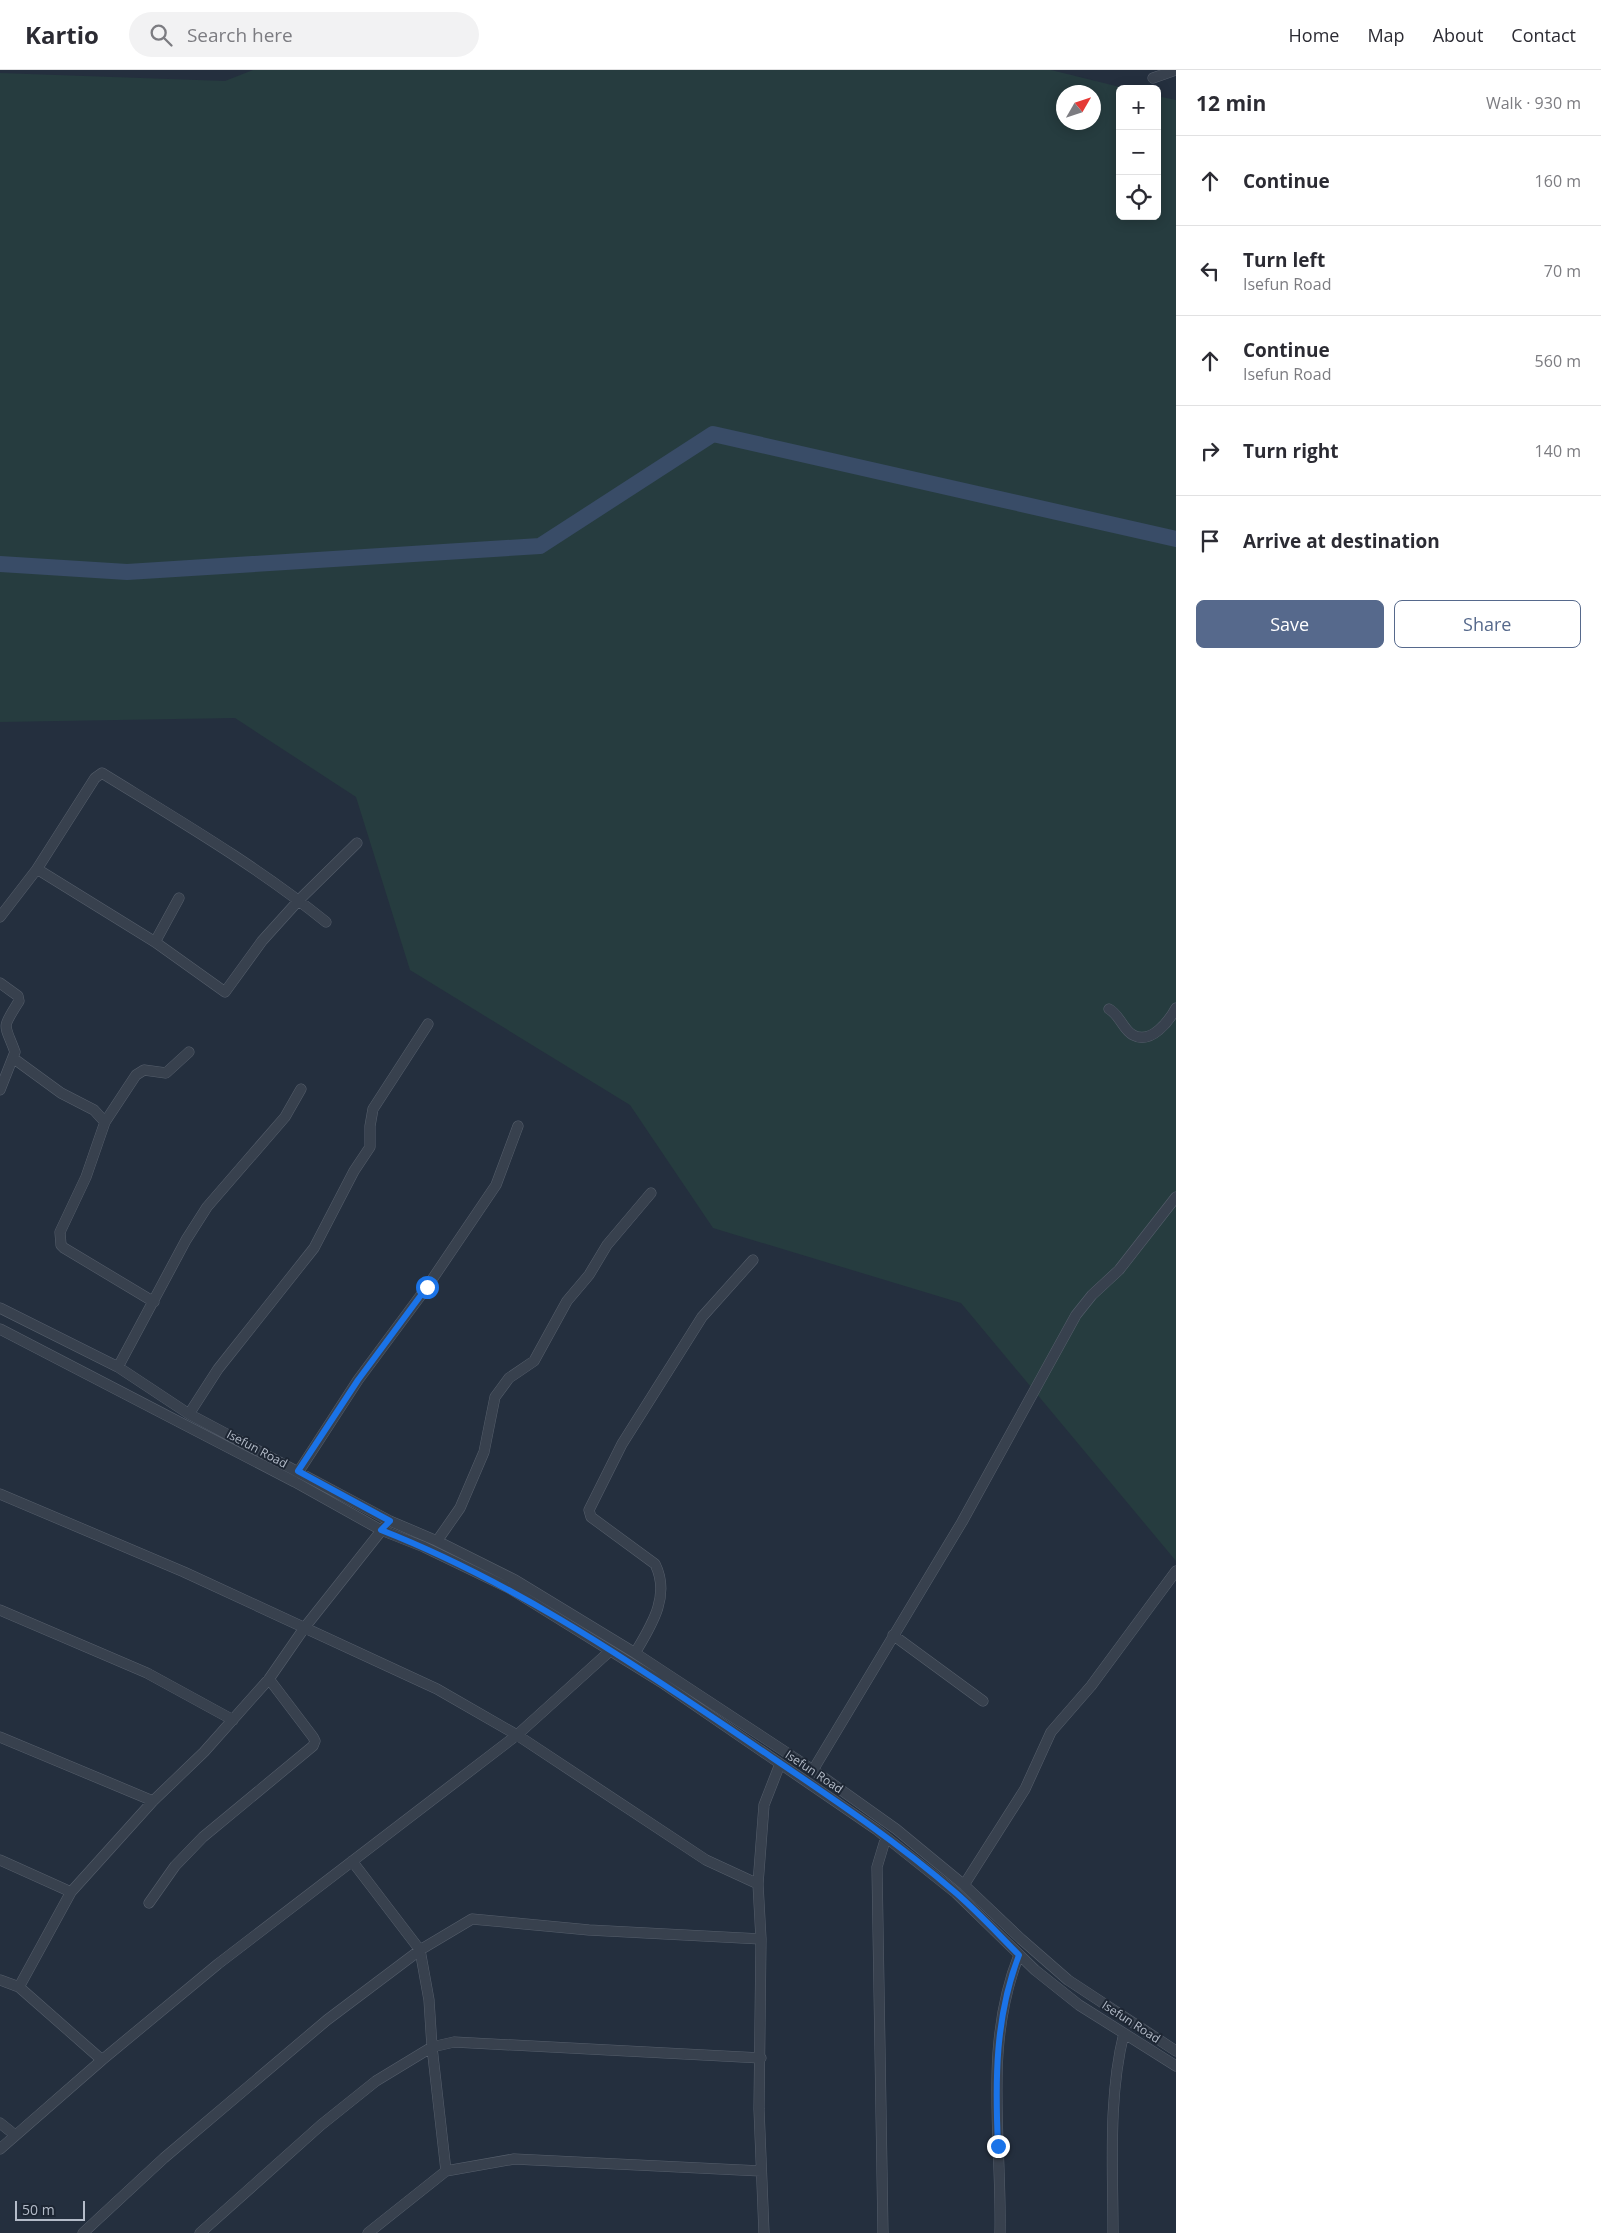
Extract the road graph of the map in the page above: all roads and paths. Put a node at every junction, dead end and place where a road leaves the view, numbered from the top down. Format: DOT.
graph roads {
  1 [pos="1176,70"];
  2 [pos="1154,78"];
  3 [pos="357,843"];
  4 [pos="37,869"];
  5 [pos="179,898"];
  6 [pos="299,900"];
  7 [pos="0,918"];
  8 [pos="326,922"];
  9 [pos="155,942"];
  10 [pos="0,983"];
  11 [pos="1176,1008"];
  12 [pos="1109,1009"];
  13 [pos="428,1024"];
  14 [pos="189,1052"];
  15 [pos="13,1058"];
  16 [pos="301,1089"];
  17 [pos="0,1090"];
  18 [pos="105,1122"];
  19 [pos="518,1126"];
  20 [pos="651,1193"];
  21 [pos="1176,1197"];
  22 [pos="753,1260"];
  23 [pos="154,1302"];
  24 [pos="0,1308"];
  25 [pos="0,1329"];
  26 [pos="118,1367"];
  27 [pos="189,1414"];
  28 [pos="298,1471"];
  29 [pos="0,1494"];
  30 [pos="390,1521"];
  31 [pos="381,1530"];
  32 [pos="437,1541"];
  33 [pos="1176,1571"];
  34 [pos="0,1610"];
  35 [pos="306,1627"];
  36 [pos="893,1635"];
  37 [pos="610,1651"];
  38 [pos="635,1653"];
  39 [pos="269,1679"];
  40 [pos="984,1701"];
  41 [pos="233,1720"];
  42 [pos="517,1735"];
  43 [pos="0,1737"];
  44 [pos="780,1764"];
  45 [pos="813,1770"];
  46 [pos="153,1801"];
  47 [pos="886,1838"];
  48 [pos="0,1860"];
  49 [pos="352,1861"];
  50 [pos="758,1884"];
  51 [pos="964,1885"];
  52 [pos="71,1892"];
  53 [pos="149,1903"];
  54 [pos="761,1939"];
  55 [pos="420,1950"];
  56 [pos="1019,1955"];
  57 [pos="0,1980"];
  58 [pos="19,1987"];
  59 [pos="1124,2033"];
  60 [pos="432,2047"];
  61 [pos="1176,2051"];
  62 [pos="761,2058"];
  63 [pos="102,2060"];
  64 [pos="1176,2066"];
  65 [pos="0,2123"];
  66 [pos="15,2135"];
  67 [pos="0,2149"];
  68 [pos="446,2171"];
  69 [pos="761,2171"];
  70 [pos="82,2233"];
  71 [pos="200,2233"];
  72 [pos="368,2233"];
  73 [pos="764,2233"];
  74 [pos="883,2233"];
  75 [pos="1000,2233"];
  76 [pos="1113,2233"];
  1 -- 2 [label="street"];
  3 -- 6 [label="street"];
  4 -- 6 [label="street"];
  4 -- 7 [label="street"];
  4 -- 9 [label="street"];
  5 -- 9 [label="street"];
  6 -- 8 [label="street"];
  6 -- 9 [label="street"];
  10 -- 15 [label="street"];
  11 -- 12 [label="street"];
  13 -- 27 [label="street"];
  14 -- 18 [label="street"];
  15 -- 17 [label="street"];
  15 -- 18 [label="street"];
  16 -- 23 [label="street"];
  18 -- 23 [label="street"];
  19 -- 28 [label="street"];
  20 -- 32 [label="street"];
  21 -- 36 [label="street"];
  22 -- 38 [label="street"];
  23 -- 26 [label="street"];
  24 -- 26 [label="street, Isefun Road"];
  25 -- 31 [label="street, Isefun Road"];
  26 -- 27 [label="street, Isefun Road"];
  27 -- 28 [label="street, Isefun Road"];
  28 -- 30 [label="street, Isefun Road"];
  29 -- 35 [label="street"];
  30 -- 31 [label="street"];
  30 -- 32 [label="street, Isefun Road"];
  31 -- 35 [label="street"];
  31 -- 37 [label="street, Isefun Road"];
  32 -- 38 [label="street, Isefun Road"];
  33 -- 51 [label="street"];
  34 -- 41 [label="street"];
  35 -- 39 [label="street"];
  35 -- 42 [label="street"];
  36 -- 40 [label="street"];
  36 -- 45 [label="street"];
  37 -- 42 [label="street"];
  37 -- 44 [label="street, Isefun Road"];
  38 -- 45 [label="street, Isefun Road"];
  39 -- 41 [label="street"];
  39 -- 53 [label="street"];
  41 -- 46 [label="street"];
  42 -- 49 [label="street"];
  42 -- 50 [label="street"];
  43 -- 46 [label="street"];
  44 -- 47 [label="street, Isefun Road"];
  44 -- 50 [label="street"];
  45 -- 51 [label="street, Isefun Road"];
  46 -- 52 [label="street"];
  47 -- 56 [label="street, Isefun Road"];
  47 -- 74 [label="street"];
  48 -- 52 [label="street"];
  49 -- 55 [label="street"];
  49 -- 63 [label="street"];
  50 -- 54 [label="street"];
  51 -- 61 [label="street, Isefun Road"];
  52 -- 58 [label="street"];
  54 -- 55 [label="street"];
  54 -- 62 [label="street"];
  55 -- 60 [label="street"];
  55 -- 70 [label="street"];
  56 -- 59 [label="street, Isefun Road"];
  56 -- 75 [label="street"];
  57 -- 58 [label="street"];
  58 -- 63 [label="street"];
  59 -- 64 [label="street, Isefun Road"];
  59 -- 76 [label="street"];
  60 -- 62 [label="street"];
  60 -- 68 [label="street"];
  60 -- 71 [label="street"];
  62 -- 69 [label="street"];
  63 -- 66 [label="street"];
  65 -- 66 [label="street"];
  66 -- 67 [label="street"];
  68 -- 69 [label="street"];
  68 -- 72 [label="street"];
  69 -- 73 [label="street"];
}
